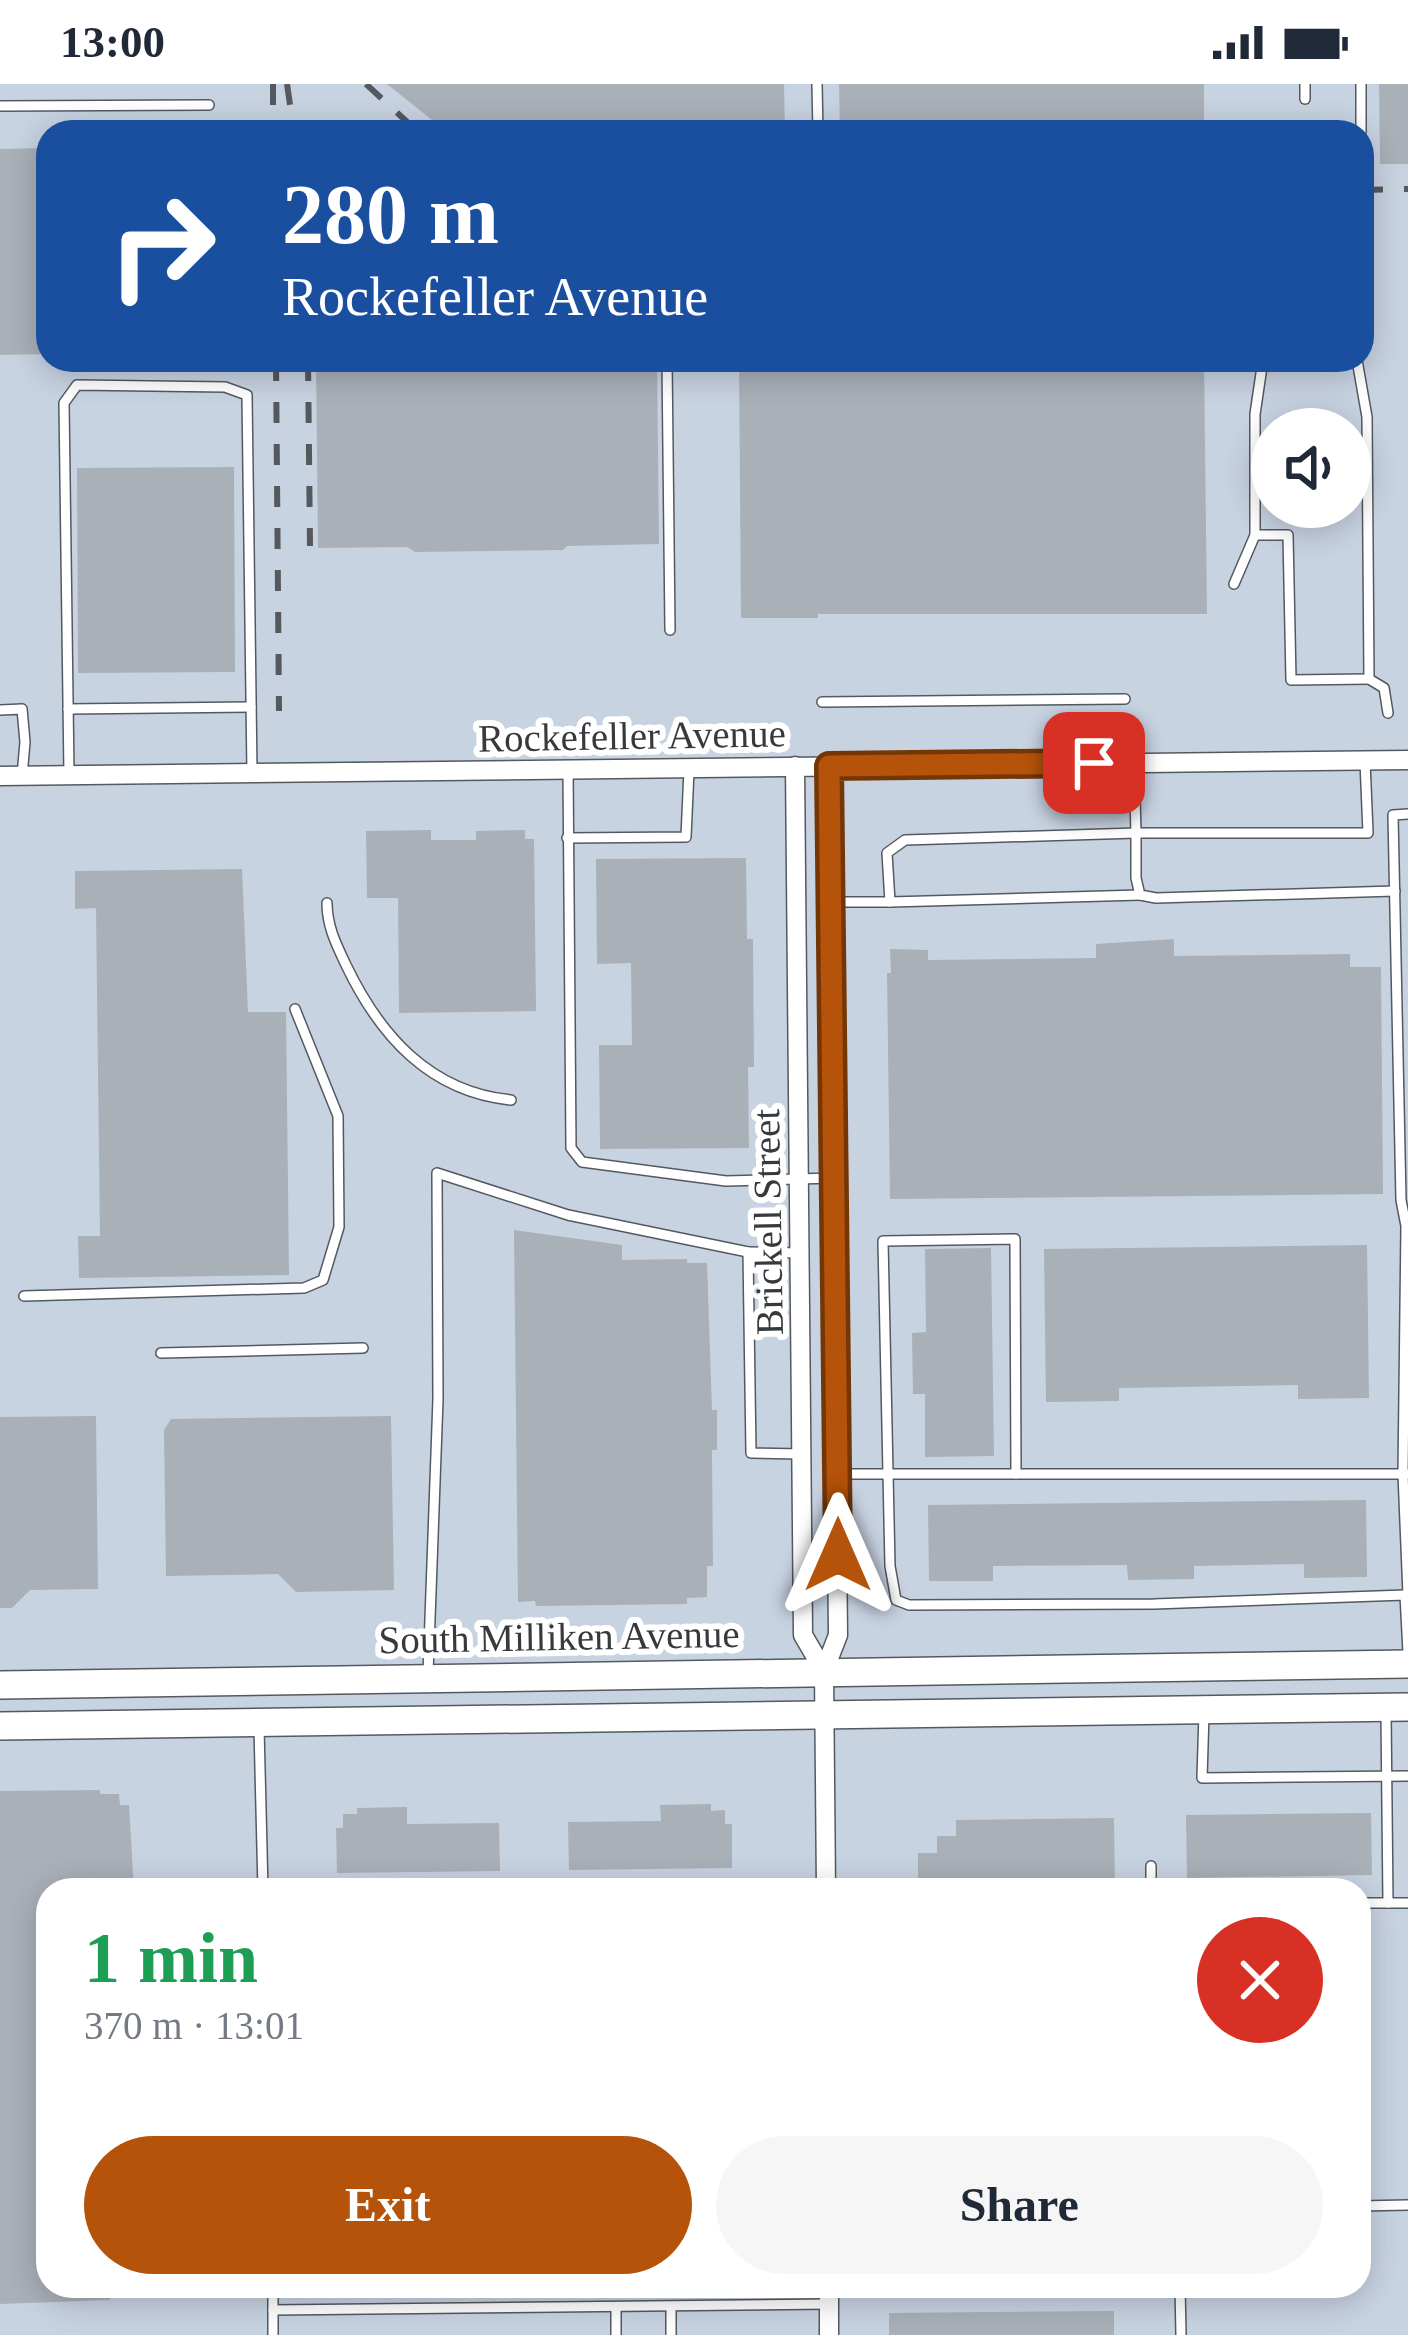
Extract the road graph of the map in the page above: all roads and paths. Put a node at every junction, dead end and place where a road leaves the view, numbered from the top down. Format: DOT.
graph roads {
  1 [pos="817,84"];
  2 [pos="1304,84"];
  3 [pos="1361,84"];
  4 [pos="1304,98"];
  5 [pos="209,105"];
  6 [pos="0,106"];
  7 [pos="818,120"];
  8 [pos="1361,120"];
  9 [pos="667,372"];
  10 [pos="1261,372"];
  11 [pos="1359,372"];
  12 [pos="1255,535"];
  13 [pos="1234,584"];
  14 [pos="670,630"];
  15 [pos="1369,679"];
  16 [pos="1125,699"];
  17 [pos="822,702"];
  18 [pos="251,707"];
  19 [pos="68,709"];
  20 [pos="0,710"];
  21 [pos="1388,713"];
  22 [pos="1408,760"];
  23 [pos="1365,761"];
  24 [pos="1134,763"];
  25 [pos="795,766"];
  26 [pos="829,766"];
  27 [pos="689,768"];
  28 [pos="568,770"];
  29 [pos="252,773"];
  30 [pos="69,775"];
  31 [pos="0,776"];
  32 [pos="22,776"];
  33 [pos="1408,814"];
  34 [pos="1136,833"];
  35 [pos="1368,833"];
  36 [pos="1394,836"];
  37 [pos="567,838"];
  38 [pos="1395,891"];
  39 [pos="1140,895"];
  40 [pos="830,902"];
  41 [pos="890,902"];
  42 [pos="327,903"];
  43 [pos="295,1009"];
  44 [pos="1403,1022"];
  45 [pos="512,1100"];
  46 [pos="833,1178"];
  47 [pos="800,1180"];
  48 [pos="1404,1200"];
  49 [pos="748,1252"];
  50 [pos="800,1253"];
  51 [pos="24,1296"];
  52 [pos="363,1348"];
  53 [pos="160,1353"];
  54 [pos="802,1454"];
  55 [pos="838,1474"];
  56 [pos="1016,1474"];
  57 [pos="1406,1474"];
  58 [pos="888,1475"];
  59 [pos="1407,1595"];
  60 [pos="1408,1652"];
  61 [pos="1408,1664"];
  62 [pos="824,1671"];
  63 [pos="428,1678"];
  64 [pos="0,1685"];
  65 [pos="1397,1707"];
  66 [pos="1204,1709"];
  67 [pos="824,1713"];
  68 [pos="258,1721"];
  69 [pos="0,1726"];
  70 [pos="1408,1776"];
  71 [pos="1387,1777"];
  72 [pos="1151,1866"];
  73 [pos="263,1878"];
  74 [pos="826,1878"];
  75 [pos="1151,1878"];
  76 [pos="1371,1903"];
  77 [pos="1388,1903"];
  78 [pos="1408,1903"];
  79 [pos="1408,2205"];
  80 [pos="1371,2206"];
  81 [pos="272,2298"];
  82 [pos="789,2298"];
  83 [pos="829,2298"];
  84 [pos="1180,2298"];
  85 [pos="670,2307"];
  86 [pos="616,2308"];
  87 [pos="273,2310"];
  88 [pos="273,2335"];
  89 [pos="616,2335"];
  90 [pos="671,2335"];
  91 [pos="830,2335"];
  92 [pos="1181,2335"];
  1 -- 7 [label="lane"];
  2 -- 4 [label="lane"];
  3 -- 8 [label="lane"];
  5 -- 6 [label="lane"];
  9 -- 14 [label="lane"];
  10 -- 12 [label="lane"];
  11 -- 15 [label="lane"];
  12 -- 13 [label="lane"];
  12 -- 15 [label="lane"];
  15 -- 21 [label="lane"];
  16 -- 17 [label="lane"];
  18 -- 19 [label="lane"];
  18 -- 19 [label="lane"];
  18 -- 29 [label="lane"];
  19 -- 30 [label="lane"];
  20 -- 32 [label="lane"];
  22 -- 23 [label="street, Rockefeller Avenue"];
  23 -- 24 [label="street, Rockefeller Avenue"];
  23 -- 35 [label="lane"];
  24 -- 26 [label="street, Rockefeller Avenue"];
  24 -- 34 [label="lane"];
  25 -- 26 [label="street, Rockefeller Avenue"];
  25 -- 27 [label="street, Rockefeller Avenue"];
  25 -- 47 [label="street, Brickell Street"];
  26 -- 40 [label="street, Brickell Street"];
  27 -- 28 [label="street, Rockefeller Avenue"];
  27 -- 37 [label="lane"];
  28 -- 29 [label="street, Rockefeller Avenue"];
  28 -- 37 [label="lane"];
  29 -- 30 [label="street, Rockefeller Avenue"];
  30 -- 32 [label="street, Rockefeller Avenue"];
  31 -- 32 [label="street, Rockefeller Avenue"];
  33 -- 36 [label="lane"];
  34 -- 35 [label="lane"];
  34 -- 39 [label="lane"];
  34 -- 41 [label="lane"];
  35 -- 36 [label="lane"];
  36 -- 38 [label="lane"];
  37 -- 47 [label="lane"];
  38 -- 39 [label="lane"];
  38 -- 44 [label="lane"];
  39 -- 41 [label="lane"];
  40 -- 41 [label="lane"];
  40 -- 46 [label="street, Brickell Street"];
  42 -- 45 [label="lane"];
  43 -- 51 [label="lane"];
  44 -- 48 [label="lane"];
  46 -- 47 [label="lane"];
  46 -- 55 [label="street, Brickell Street"];
  47 -- 50 [label="street, Brickell Street"];
  48 -- 57 [label="lane"];
  49 -- 50 [label="lane"];
  49 -- 54 [label="lane"];
  49 -- 63 [label="lane"];
  50 -- 54 [label="street, Brickell Street"];
  52 -- 53 [label="lane"];
  54 -- 62 [label="street, Brickell Street"];
  55 -- 58 [label="lane"];
  55 -- 62 [label="street, Brickell Street"];
  56 -- 57 [label="lane"];
  56 -- 58 [label="lane"];
  56 -- 58 [label="lane"];
  57 -- 59 [label="lane"];
  58 -- 59 [label="lane"];
  59 -- 60 [label="lane"];
  61 -- 62 [label="main road, South Milliken Avenue"];
  62 -- 63 [label="main road, South Milliken Avenue"];
  62 -- 67 [label="street, Brickell Street"];
  63 -- 64 [label="main road, South Milliken Avenue"];
  65 -- 66 [label="main road, South Milliken Avenue"];
  65 -- 71 [label="lane"];
  66 -- 67 [label="main road, South Milliken Avenue"];
  66 -- 71 [label="lane"];
  67 -- 68 [label="main road, South Milliken Avenue"];
  67 -- 74 [label="street, Brickell Street"];
  68 -- 69 [label="main road, South Milliken Avenue"];
  68 -- 73 [label="lane"];
  70 -- 71 [label="lane"];
  71 -- 77 [label="lane"];
  72 -- 75 [label="lane"];
  76 -- 77 [label="lane"];
  77 -- 78 [label="lane"];
  79 -- 80 [label="lane"];
  81 -- 87 [label="lane"];
  82 -- 85 [label="lane"];
  83 -- 91 [label="street"];
  84 -- 92 [label="lane"];
  85 -- 86 [label="lane"];
  85 -- 90 [label="lane"];
  86 -- 87 [label="lane"];
  86 -- 89 [label="lane"];
  87 -- 88 [label="lane"];
}
